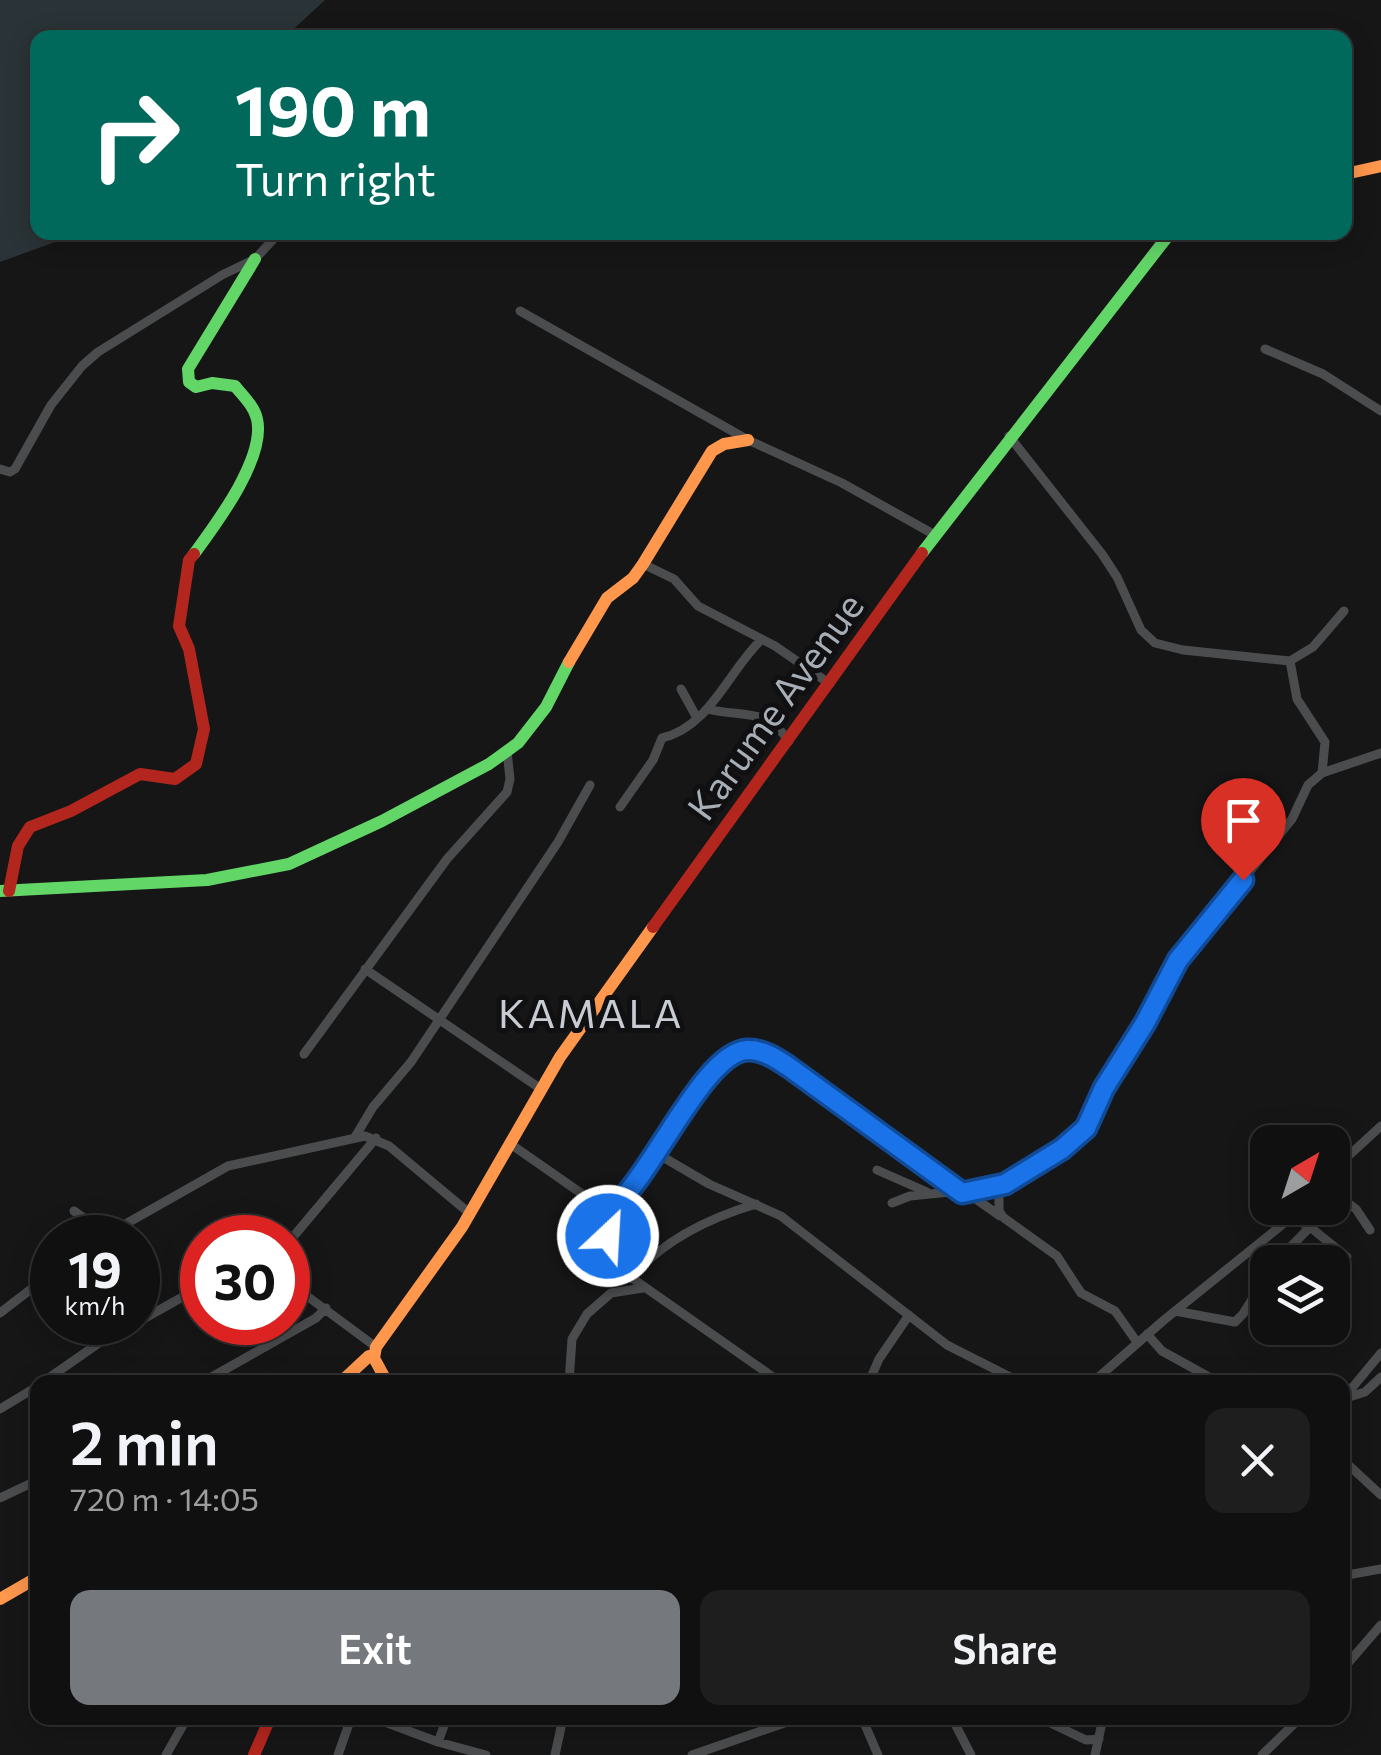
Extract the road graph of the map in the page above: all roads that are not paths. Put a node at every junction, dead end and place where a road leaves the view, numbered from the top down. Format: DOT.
graph roads {
  1 [pos="1381,166"];
  2 [pos="1352,172"];
  3 [pos="273,240"];
  4 [pos="1165,240"];
  5 [pos="255,259"];
  6 [pos="520,311"];
  7 [pos="1265,348"];
  8 [pos="1381,411"];
  9 [pos="1010,436"];
  10 [pos="748,440"];
  11 [pos="0,468"];
  12 [pos="935,534"];
  13 [pos="644,564"];
  14 [pos="1344,610"];
  15 [pos="762,639"];
  16 [pos="1290,662"];
  17 [pos="830,684"];
  18 [pos="681,689"];
  19 [pos="706,709"];
  20 [pos="696,718"];
  21 [pos="789,741"];
  22 [pos="507,751"];
  23 [pos="1381,752"];
  24 [pos="1322,773"];
  25 [pos="590,785"];
  26 [pos="620,807"];
  27 [pos="5,891"];
  28 [pos="364,969"];
  29 [pos="438,1019"];
  30 [pos="304,1054"];
  31 [pos="541,1089"];
  32 [pos="1381,1126"];
  33 [pos="355,1137"];
  34 [pos="376,1138"];
  35 [pos="509,1143"];
  36 [pos="656,1153"];
  37 [pos="1350,1154"];
  38 [pos="878,1170"];
  39 [pos="1005,1184"];
  40 [pos="961,1192"];
  41 [pos="930,1193"];
  42 [pos="892,1202"];
  43 [pos="756,1204"];
  44 [pos="1350,1204"];
  45 [pos="74,1211"];
  46 [pos="468,1212"];
  47 [pos="608,1212"];
  48 [pos="80,1215"];
  49 [pos="141,1215"];
  50 [pos="310,1217"];
  51 [pos="1008,1221"];
  52 [pos="1285,1225"];
  53 [pos="1310,1226"];
  54 [pos="1370,1230"];
  55 [pos="1292,1245"];
  56 [pos="1333,1245"];
  57 [pos="631,1278"];
  58 [pos="643,1288"];
  59 [pos="30,1290"];
  60 [pos="310,1297"];
  61 [pos="1250,1303"];
  62 [pos="326,1308"];
  63 [pos="1175,1311"];
  64 [pos="0,1313"];
  65 [pos="909,1315"];
  66 [pos="1148,1334"];
  67 [pos="1137,1342"];
  68 [pos="101,1345"];
  69 [pos="375,1352"];
  70 [pos="1381,1353"];
  71 [pos="54,1375"];
  72 [pos="215,1375"];
  73 [pos="348,1375"];
  74 [pos="383,1375"];
  75 [pos="572,1375"];
  76 [pos="770,1375"];
  77 [pos="872,1375"];
  78 [pos="1006,1375"];
  79 [pos="1101,1375"];
  80 [pos="1205,1375"];
  81 [pos="1381,1376"];
  82 [pos="30,1390"];
  83 [pos="1350,1391"];
  84 [pos="1350,1397"];
  85 [pos="0,1409"];
  86 [pos="1350,1465"];
  87 [pos="30,1484"];
  88 [pos="1381,1494"];
  89 [pos="0,1498"];
  90 [pos="1381,1569"];
  91 [pos="1350,1575"];
  92 [pos="30,1582"];
  93 [pos="0,1598"];
  94 [pos="1381,1625"];
  95 [pos="1350,1661"];
  96 [pos="183,1725"];
  97 [pos="267,1725"];
  98 [pos="349,1725"];
  99 [pos="393,1725"];
  100 [pos="444,1725"];
  101 [pos="562,1725"];
  102 [pos="763,1725"];
  103 [pos="777,1725"];
  104 [pos="865,1725"];
  105 [pos="956,1725"];
  106 [pos="1055,1725"];
  107 [pos="1101,1725"];
  108 [pos="1293,1725"];
  109 [pos="764,1729"];
  110 [pos="1098,1739"];
  111 [pos="1086,1740"];
  112 [pos="438,1742"];
  113 [pos="166,1755"];
  114 [pos="254,1755"];
  115 [pos="338,1755"];
  116 [pos="486,1755"];
  117 [pos="555,1755"];
  118 [pos="692,1755"];
  119 [pos="878,1755"];
  120 [pos="972,1755"];
  121 [pos="1092,1755"];
  122 [pos="1262,1755"];
  1 -- 2 [label="street"];
  3 -- 5 [label="street"];
  4 -- 9 [label="street, Karume Avenue"];
  5 -- 11 [label="street"];
  5 -- 27 [label="street"];
  6 -- 10 [label="street"];
  7 -- 8 [label="street"];
  9 -- 12 [label="street, Karume Avenue"];
  9 -- 16 [label="street"];
  10 -- 12 [label="street"];
  10 -- 13 [label="street"];
  12 -- 17 [label="street, Karume Avenue"];
  13 -- 15 [label="street"];
  13 -- 22 [label="street"];
  14 -- 16 [label="street"];
  15 -- 17 [label="street"];
  15 -- 19 [label="street"];
  16 -- 24 [label="street"];
  17 -- 21 [label="street, Karume Avenue"];
  18 -- 20 [label="street"];
  19 -- 20 [label="street"];
  19 -- 21 [label="street"];
  20 -- 26 [label="street"];
  21 -- 31 [label="street, Karume Avenue"];
  22 -- 27 [label="street"];
  22 -- 28 [label="street"];
  23 -- 24 [label="street"];
  24 -- 39 [label="street"];
  25 -- 29 [label="street"];
  28 -- 29 [label="street"];
  28 -- 30 [label="street"];
  29 -- 31 [label="street"];
  29 -- 33 [label="street"];
  31 -- 35 [label="street, Karume Avenue"];
  32 -- 37 [label="street"];
  33 -- 34 [label="street"];
  33 -- 49 [label="street"];
  34 -- 46 [label="street"];
  34 -- 50 [label="street"];
  35 -- 46 [label="street, Karume Avenue"];
  35 -- 47 [label="street"];
  36 -- 40 [label="street"];
  36 -- 43 [label="street"];
  36 -- 47 [label="street"];
  38 -- 41 [label="street"];
  39 -- 40 [label="street"];
  39 -- 51 [label="street"];
  40 -- 41 [label="street"];
  40 -- 51 [label="street"];
  41 -- 42 [label="street"];
  43 -- 57 [label="street"];
  43 -- 65 [label="street"];
  44 -- 54 [label="street"];
  45 -- 48 [label="street"];
  46 -- 69 [label="street, Karume Avenue"];
  47 -- 57 [label="street"];
  51 -- 67 [label="street"];
  52 -- 63 [label="street"];
  53 -- 55 [label="street"];
  53 -- 56 [label="street"];
  57 -- 58 [label="street"];
  58 -- 75 [label="street"];
  58 -- 76 [label="street"];
  59 -- 64 [label="street"];
  60 -- 62 [label="street"];
  61 -- 63 [label="street"];
  62 -- 69 [label="street"];
  62 -- 72 [label="street"];
  63 -- 66 [label="street"];
  65 -- 77 [label="street"];
  65 -- 78 [label="street"];
  66 -- 67 [label="street"];
  66 -- 80 [label="street"];
  67 -- 79 [label="street"];
  68 -- 71 [label="street"];
  69 -- 73 [label="street, Karume Avenue"];
  69 -- 74 [label="street"];
  70 -- 83 [label="street"];
  81 -- 84 [label="street"];
  82 -- 85 [label="street"];
  86 -- 88 [label="street"];
  87 -- 89 [label="street"];
  90 -- 91 [label="street"];
  92 -- 93 [label="street"];
  94 -- 95 [label="street"];
  96 -- 113 [label="street"];
  97 -- 114 [label="street"];
  98 -- 115 [label="street"];
  99 -- 112 [label="street"];
  100 -- 112 [label="street"];
  101 -- 117 [label="street"];
  102 -- 109 [label="street"];
  103 -- 109 [label="street"];
  104 -- 119 [label="street"];
  105 -- 120 [label="street"];
  106 -- 111 [label="street"];
  107 -- 110 [label="street"];
  108 -- 122 [label="street"];
  109 -- 118 [label="street"];
  110 -- 111 [label="street"];
  110 -- 121 [label="street"];
  111 -- 121 [label="street"];
  112 -- 116 [label="street"];
}
